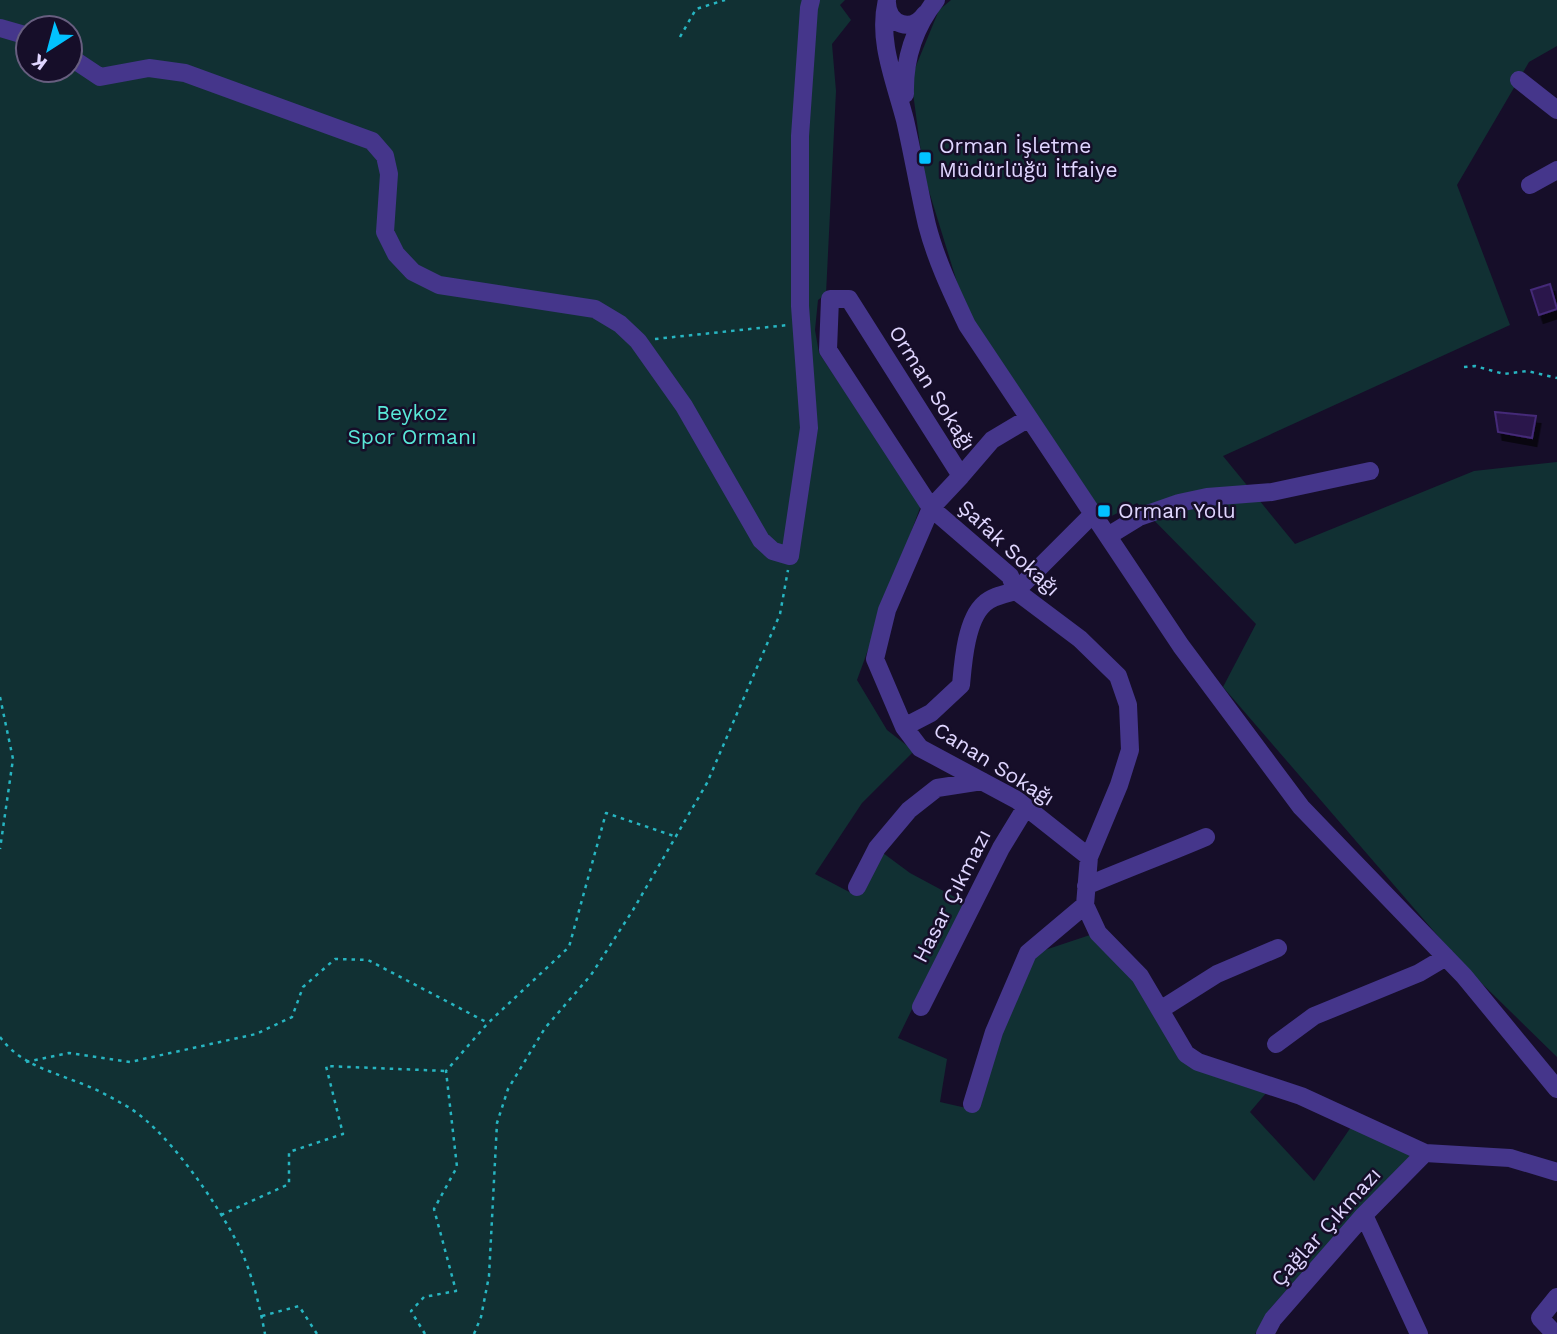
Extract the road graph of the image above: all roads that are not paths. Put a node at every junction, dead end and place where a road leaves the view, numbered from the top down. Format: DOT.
graph roads {
  1 [pos="811,0"];
  2 [pos="887,0"];
  3 [pos="936,0"];
  4 [pos="925,9"];
  5 [pos="84,66"];
  6 [pos="1519,80"];
  7 [pos="1557,110"];
  8 [pos="905,122"];
  9 [pos="1557,170"];
  10 [pos="1530,185"];
  11 [pos="828,350"];
  12 [pos="1030,418"];
  13 [pos="1370,471"];
  14 [pos="961,475"];
  15 [pos="931,508"];
  16 [pos="1093,514"];
  17 [pos="1108,536"];
  18 [pos="1016,591"];
  19 [pos="904,727"];
  20 [pos="982,781"];
  21 [pos="1026,807"];
  22 [pos="1206,837"];
  23 [pos="1089,857"];
  24 [pos="1086,886"];
  25 [pos="857,887"];
  26 [pos="1084,905"];
  27 [pos="1278,947"];
  28 [pos="1446,957"];
  29 [pos="921,1007"];
  30 [pos="1160,1010"];
  31 [pos="1276,1044"];
  32 [pos="1557,1089"];
  33 [pos="972,1104"];
  34 [pos="1425,1153"];
  35 [pos="1557,1172"];
  36 [pos="1364,1215"];
  37 [pos="1557,1297"];
  38 [pos="1265,1334"];
  39 [pos="1419,1334"];
  40 [pos="1555,1334"];
  1 -- 5 [label="street"];
  2 -- 4 [label="street"];
  2 -- 8 [label="street"];
  3 -- 4 [label="street"];
  4 -- 8 [label="street"];
  6 -- 7 [label="street"];
  8 -- 12 [label="street"];
  9 -- 10 [label="street"];
  11 -- 14 [label="street, Orman Sokağı"];
  11 -- 15 [label="street, Şafak Sokağı"];
  12 -- 14 [label="street, Orman Sokağı"];
  12 -- 16 [label="street"];
  13 -- 17 [label="street"];
  14 -- 15 [label="street, Canan Sokağı"];
  15 -- 18 [label="street, Şafak Sokağı"];
  15 -- 19 [label="street, Canan Sokağı"];
  16 -- 17 [label="street"];
  16 -- 18 [label="street"];
  17 -- 28 [label="street"];
  18 -- 19 [label="street"];
  18 -- 23 [label="street, Şafak Sokağı"];
  19 -- 20 [label="street, Canan Sokağı"];
  20 -- 21 [label="street, Canan Sokağı"];
  20 -- 25 [label="street"];
  21 -- 23 [label="street, Canan Sokağı"];
  21 -- 29 [label="street, Hasar Çıkmazı"];
  22 -- 24 [label="street"];
  23 -- 24 [label="street"];
  24 -- 26 [label="street"];
  26 -- 30 [label="street"];
  26 -- 33 [label="street"];
  27 -- 30 [label="street"];
  28 -- 31 [label="street"];
  28 -- 32 [label="street"];
  30 -- 34 [label="street"];
  34 -- 35 [label="street"];
  34 -- 36 [label="street, Çağlar Çıkmazı"];
  36 -- 38 [label="street, Çağlar Çıkmazı"];
  36 -- 39 [label="street"];
  37 -- 40 [label="street"];
}
